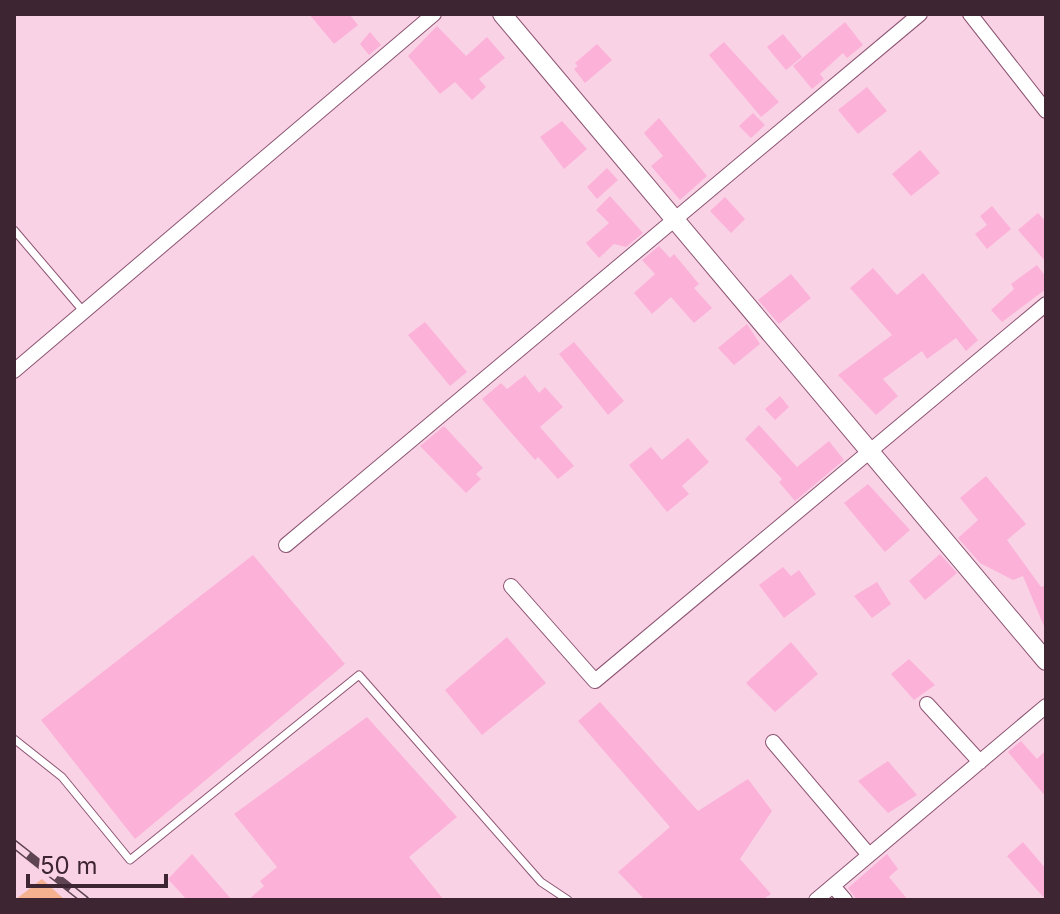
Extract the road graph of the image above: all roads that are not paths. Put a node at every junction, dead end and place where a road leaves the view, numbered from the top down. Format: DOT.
graph roads {
  1 [pos="434,14"];
  2 [pos="502,14"];
  3 [pos="920,14"];
  4 [pos="970,14"];
  5 [pos="1046,111"];
  6 [pos="676,217"];
  7 [pos="14,230"];
  8 [pos="1046,304"];
  9 [pos="84,312"];
  10 [pos="14,371"];
  11 [pos="871,451"];
  12 [pos="286,545"];
  13 [pos="511,586"];
  14 [pos="1046,661"];
  15 [pos="927,704"];
  16 [pos="1046,706"];
  17 [pos="14,739"];
  18 [pos="773,742"];
  19 [pos="980,762"];
  20 [pos="869,855"];
  21 [pos="833,886"];
  22 [pos="568,900"];
  23 [pos="816,900"];
  24 [pos="845,900"];
  1 -- 9 [label="street"];
  2 -- 6 [label="street"];
  3 -- 6 [label="street"];
  4 -- 5 [label="street"];
  6 -- 11 [label="street"];
  6 -- 12 [label="street"];
  7 -- 9 [label="lane"];
  8 -- 11 [label="street"];
  9 -- 10 [label="street"];
  11 -- 13 [label="street"];
  11 -- 14 [label="street"];
  15 -- 19 [label="street"];
  16 -- 19 [label="street"];
  17 -- 22 [label="lane"];
  18 -- 20 [label="street"];
  19 -- 20 [label="street"];
  20 -- 21 [label="street"];
  21 -- 23 [label="street"];
  21 -- 24 [label="street"];
}
